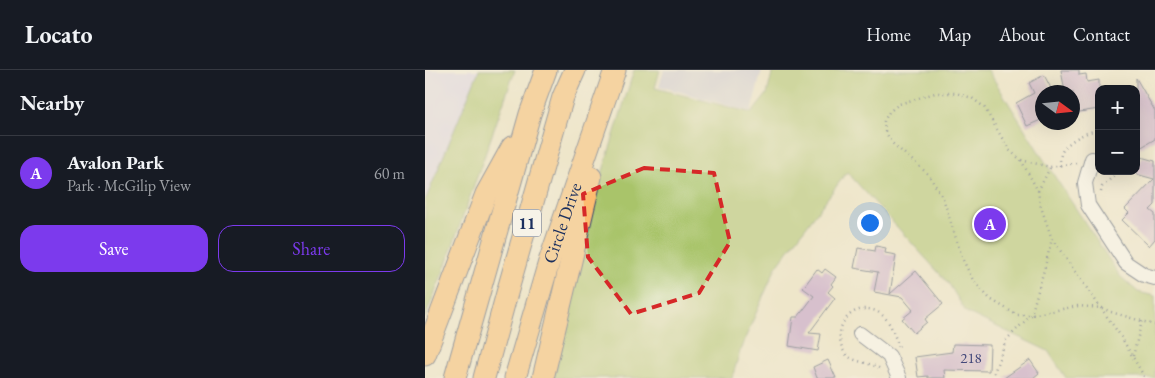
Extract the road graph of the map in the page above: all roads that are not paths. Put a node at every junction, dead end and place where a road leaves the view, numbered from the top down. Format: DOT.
graph roads {
  1 [pos="546,70"];
  2 [pos="575,70"];
  3 [pos="613,76"];
  4 [pos="530,114"];
  5 [pos="1092,159"];
  6 [pos="1155,278"];
  7 [pos="860,334"];
  8 [pos="425,355"];
  9 [pos="455,378"];
  10 [pos="484,378"];
  11 [pos="515,378"];
  12 [pos="543,378"];
  13 [pos="899,378"];
  1 -- 4 [label="highway, 11"];
  2 -- 10 [label="highway, 11"];
  3 -- 11 [label="highway, Circle Drive / 11"];
  3 -- 12 [label="highway"];
  4 -- 8 [label="highway"];
  4 -- 9 [label="highway, 11"];
  5 -- 6 [label="street"];
  7 -- 13 [label="street"];
}
